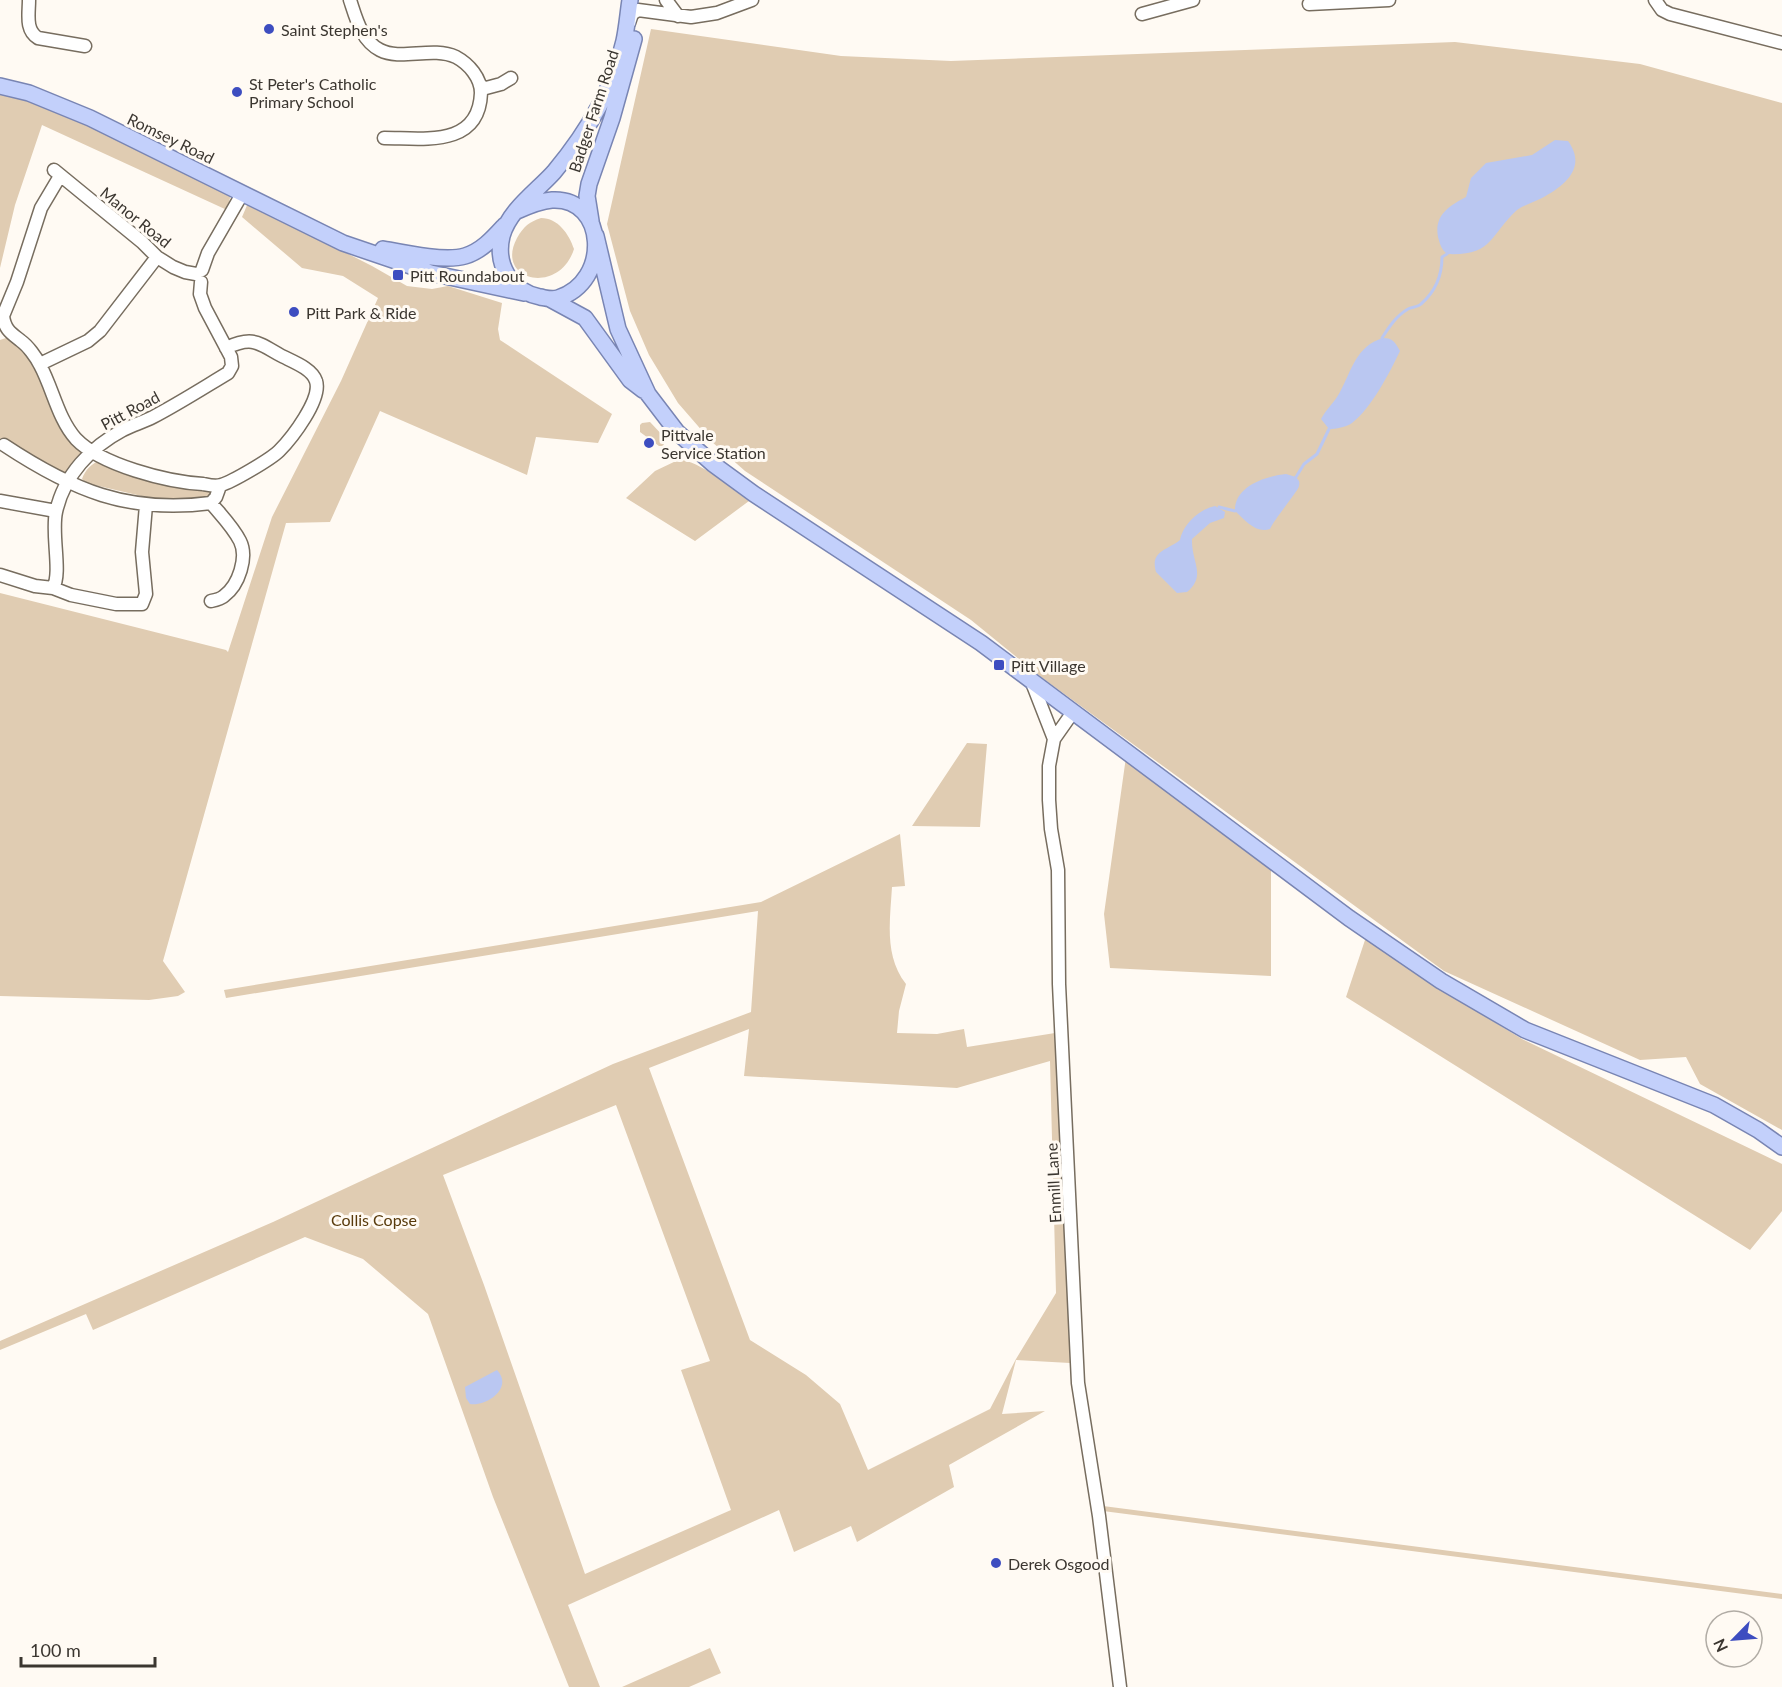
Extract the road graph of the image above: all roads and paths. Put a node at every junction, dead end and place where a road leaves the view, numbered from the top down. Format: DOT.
graph roads {
  1 [pos="29,0"];
  2 [pos="350,0"];
  3 [pos="666,0"];
  4 [pos="752,0"];
  5 [pos="1192,0"];
  6 [pos="1389,0"];
  7 [pos="1655,0"];
  8 [pos="635,3"];
  9 [pos="1309,4"];
  10 [pos="1142,14"];
  11 [pos="678,16"];
  12 [pos="1782,43"];
  13 [pos="85,46"];
  14 [pos="511,78"];
  15 [pos="0,86"];
  16 [pos="481,86"];
  17 [pos="384,138"];
  18 [pos="242,194"];
  19 [pos="513,216"];
  20 [pos="594,230"];
  21 [pos="322,231"];
  22 [pos="157,257"];
  23 [pos="200,275"];
  24 [pos="524,293"];
  25 [pos="550,299"];
  26 [pos="226,348"];
  27 [pos="40,364"];
  28 [pos="648,394"];
  29 [pos="4,445"];
  30 [pos="91,451"];
  31 [pos="66,482"];
  32 [pos="220,486"];
  33 [pos="0,501"];
  34 [pos="211,503"];
  35 [pos="146,505"];
  36 [pos="56,511"];
  37 [pos="0,575"];
  38 [pos="53,588"];
  39 [pos="211,602"];
  40 [pos="1031,680"];
  41 [pos="1073,712"];
  42 [pos="1054,739"];
  43 [pos="1782,1146"];
  44 [pos="1120,1687"];
  1 -- 13 [label="street"];
  2 -- 16 [label="street"];
  3 -- 11 [label="street"];
  4 -- 11 [label="street"];
  5 -- 10 [label="street"];
  6 -- 9 [label="street"];
  7 -- 12 [label="street"];
  8 -- 11 [label="street"];
  8 -- 19 [label="main road, Badger Farm Road"];
  8 -- 20 [label="main road, Badger Farm Road"];
  14 -- 16 [label="street"];
  15 -- 18 [label="main road, Romsey Road"];
  16 -- 17 [label="street"];
  18 -- 21 [label="main road, Romsey Road"];
  18 -- 23 [label="street"];
  19 -- 20 [label="main road"];
  19 -- 21 [label="main road, Romsey Road"];
  19 -- 24 [label="main road"];
  20 -- 25 [label="main road"];
  20 -- 28 [label="main road"];
  21 -- 24 [label="main road, Romsey Road"];
  22 -- 23 [label="street, Manor Road"];
  22 -- 27 [label="street"];
  22 -- 27 [label="street, Manor Road"];
  23 -- 26 [label="street, Pitt Road"];
  24 -- 25 [label="main road"];
  25 -- 28 [label="main road"];
  26 -- 30 [label="street, Pitt Road"];
  26 -- 32 [label="street"];
  27 -- 30 [label="street, Manor Road"];
  28 -- 40 [label="main road"];
  29 -- 31 [label="street"];
  30 -- 31 [label="street, Pitt Road"];
  30 -- 32 [label="street"];
  31 -- 35 [label="street"];
  31 -- 36 [label="street, Pitt Road"];
  32 -- 34 [label="street"];
  33 -- 36 [label="street"];
  34 -- 35 [label="street"];
  34 -- 39 [label="street"];
  35 -- 38 [label="street"];
  36 -- 38 [label="street, Pitt Road"];
  37 -- 38 [label="street"];
  40 -- 41 [label="main road"];
  40 -- 42 [label="street"];
  41 -- 42 [label="street"];
  41 -- 43 [label="main road"];
  42 -- 44 [label="street, Enmill Lane"];
}
